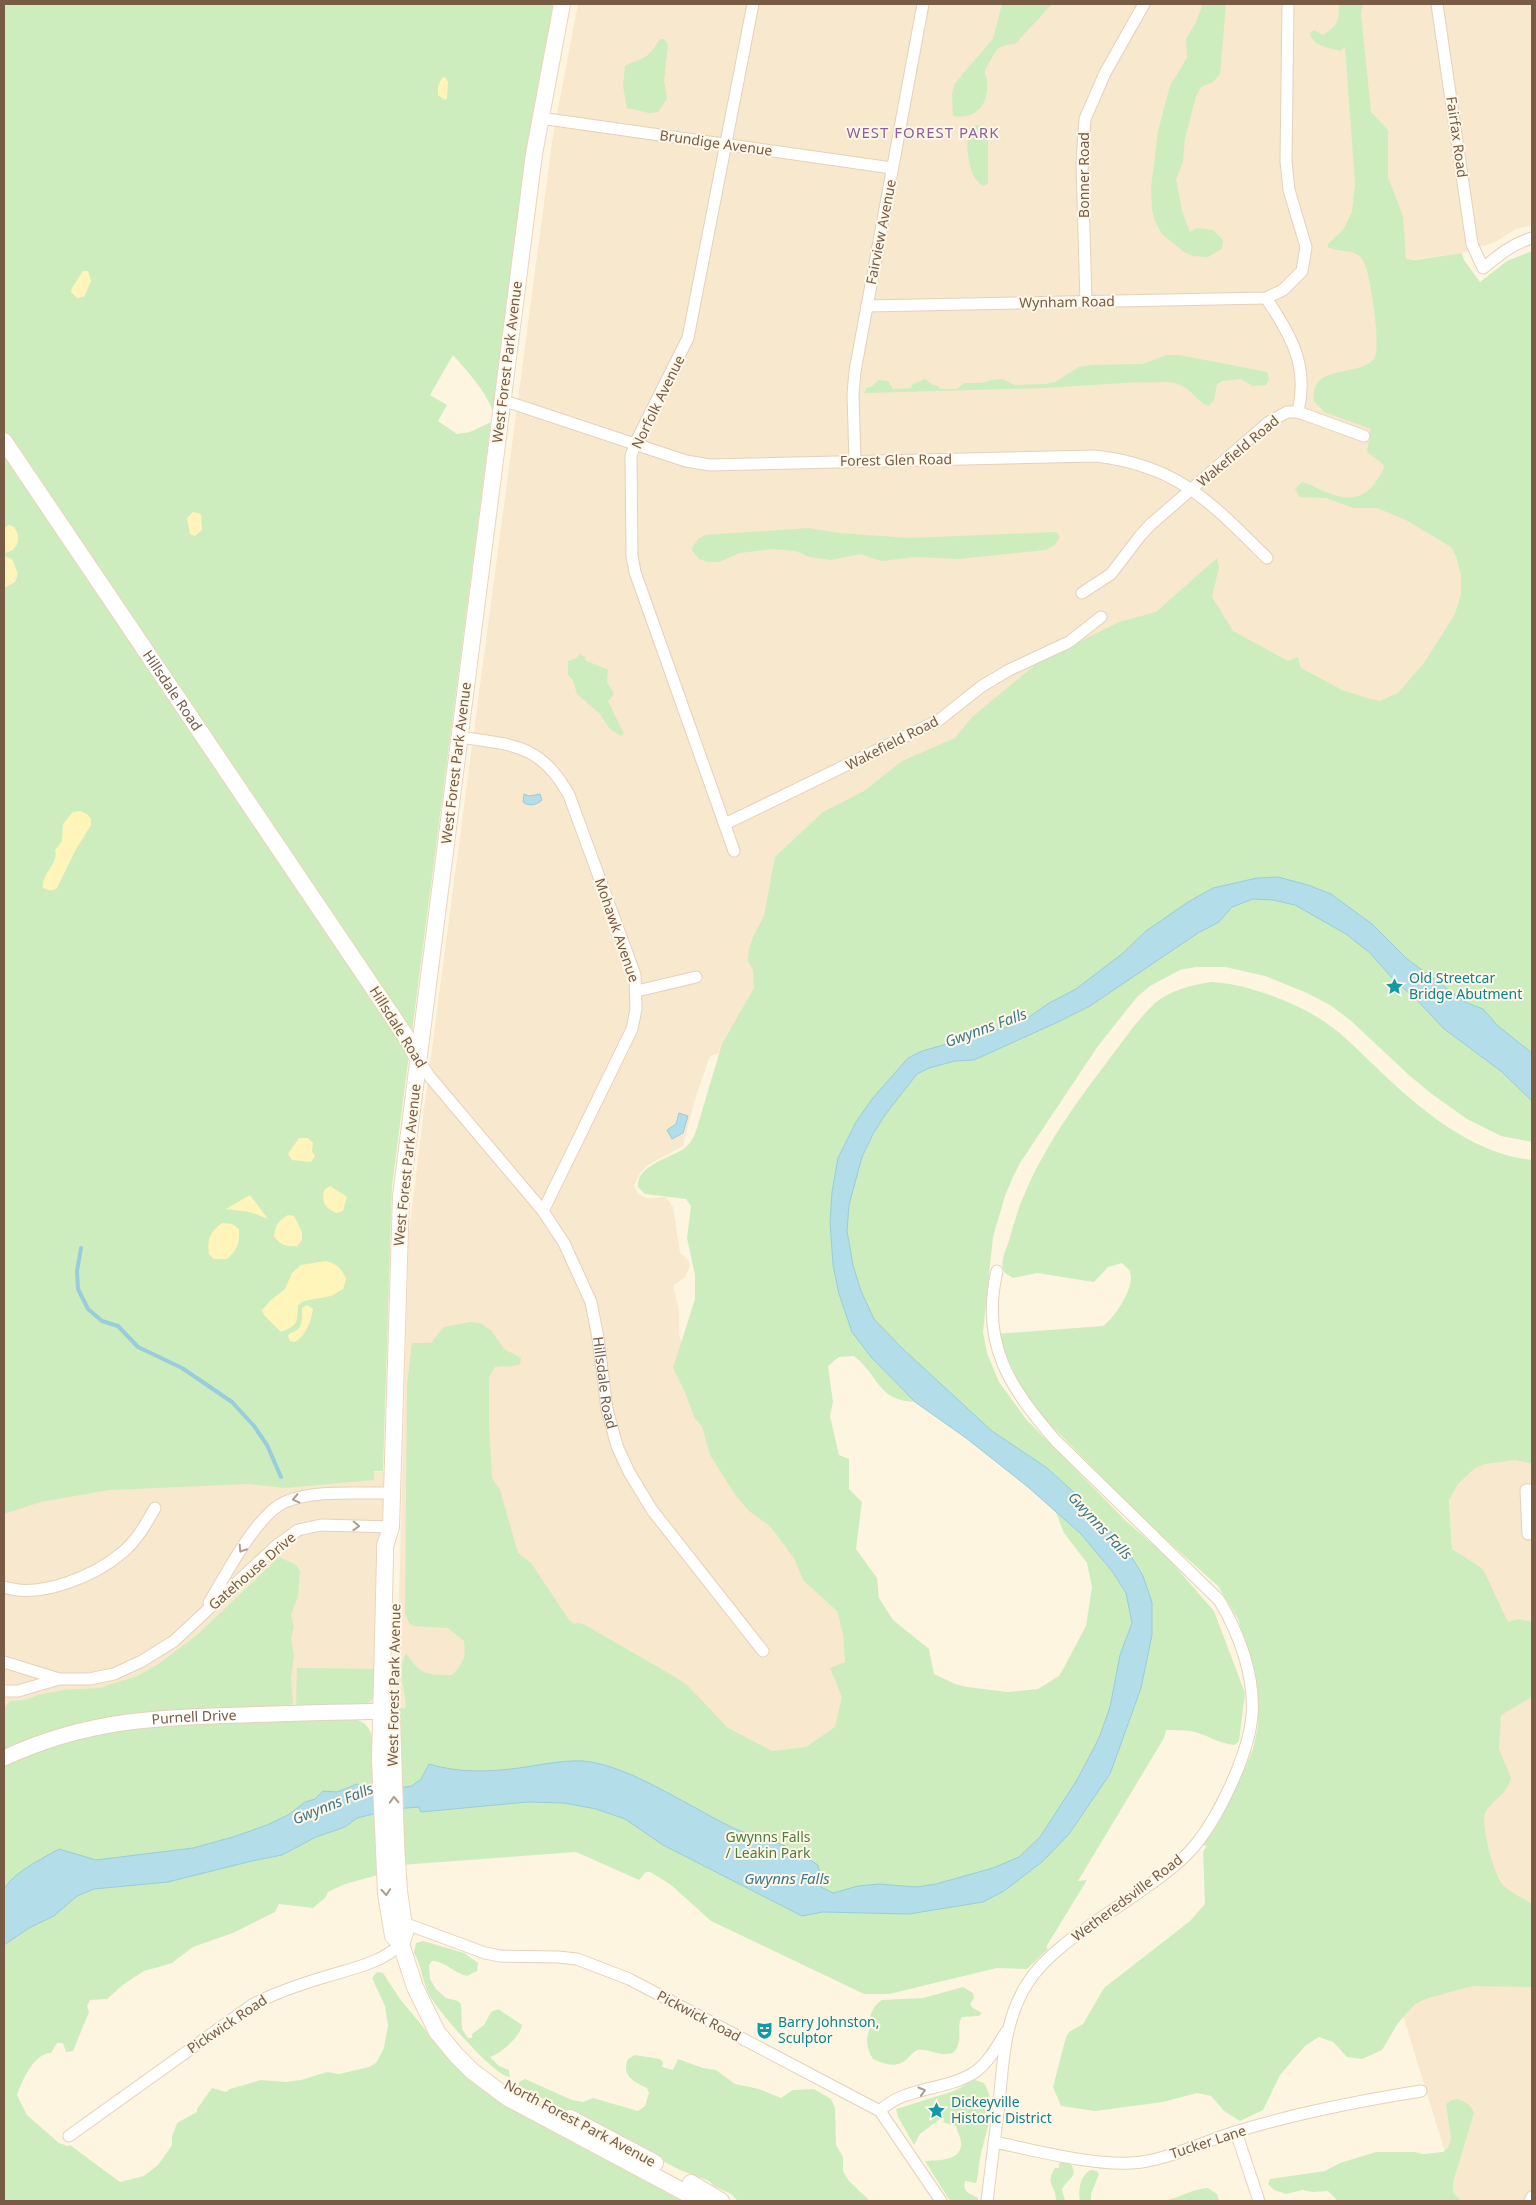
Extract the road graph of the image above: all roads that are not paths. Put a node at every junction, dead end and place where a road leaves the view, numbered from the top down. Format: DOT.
graph roads {
  1 [pos="562,4"];
  2 [pos="753,4"];
  3 [pos="923,4"];
  4 [pos="1144,4"];
  5 [pos="1288,4"];
  6 [pos="1437,4"];
  7 [pos="540,118"];
  8 [pos="726,144"];
  9 [pos="892,168"];
  10 [pos="1532,238"];
  11 [pos="1266,298"];
  12 [pos="1086,302"];
  13 [pos="867,306"];
  14 [pos="502,400"];
  15 [pos="1298,412"];
  16 [pos="1364,436"];
  17 [pos="4,440"];
  18 [pos="635,444"];
  19 [pos="855,461"];
  20 [pos="1193,489"];
  21 [pos="1267,558"];
  22 [pos="1082,593"];
  23 [pos="1101,617"];
  24 [pos="460,736"];
  25 [pos="725,824"];
  26 [pos="734,851"];
  27 [pos="696,977"];
  28 [pos="637,991"];
  29 [pos="418,1059"];
  30 [pos="543,1211"];
  31 [pos="997,1271"];
  32 [pos="1532,1490"];
  33 [pos="392,1492"];
  34 [pos="154,1508"];
  35 [pos="391,1527"];
  36 [pos="1532,1534"];
  37 [pos="4,1587"];
  38 [pos="204,1613"];
  39 [pos="763,1651"];
  40 [pos="4,1662"];
  41 [pos="59,1680"];
  42 [pos="4,1691"];
  43 [pos="387,1711"];
  44 [pos="4,1758"];
  45 [pos="390,1843"];
  46 [pos="404,1923"];
  47 [pos="401,1944"];
  48 [pos="427,2012"];
  49 [pos="1007,2029"];
  50 [pos="1421,2091"];
  51 [pos="880,2112"];
  52 [pos="1236,2132"];
  53 [pos="69,2136"];
  54 [pos="994,2142"];
  55 [pos="1532,2197"];
  56 [pos="701,2201"];
  57 [pos="721,2201"];
  58 [pos="941,2201"];
  59 [pos="987,2201"];
  60 [pos="1259,2201"];
  61 [pos="1530,2201"];
  1 -- 7 [label="main road, West Forest Park Avenue"];
  2 -- 8 [label="street, Norfolk Avenue"];
  3 -- 9 [label="street, Fairview Avenue"];
  4 -- 12 [label="street, Bonner Road"];
  5 -- 11 [label="street"];
  6 -- 10 [label="street, Fairfax Road"];
  7 -- 8 [label="street, Brundige Avenue"];
  7 -- 14 [label="main road, West Forest Park Avenue"];
  8 -- 9 [label="street, Brundige Avenue"];
  8 -- 18 [label="street, Norfolk Avenue"];
  9 -- 13 [label="street, Fairview Avenue"];
  11 -- 12 [label="street, Wynham Road"];
  11 -- 15 [label="street, Wakefield Road"];
  12 -- 13 [label="street, Wynham Road"];
  13 -- 19 [label="street, Fairview Avenue"];
  14 -- 18 [label="street, Forest Glen Road"];
  14 -- 24 [label="main road, West Forest Park Avenue"];
  15 -- 16 [label="street"];
  15 -- 20 [label="street, Wakefield Road"];
  17 -- 29 [label="main road, Hillsdale Road"];
  18 -- 19 [label="street, Forest Glen Road"];
  18 -- 25 [label="street, Norfolk Avenue"];
  19 -- 20 [label="street, Forest Glen Road"];
  20 -- 21 [label="street, Forest Glen Road"];
  20 -- 22 [label="street, Wakefield Road"];
  23 -- 25 [label="street, Wakefield Road"];
  24 -- 28 [label="street, Mohawk Avenue"];
  24 -- 29 [label="main road, West Forest Park Avenue"];
  25 -- 26 [label="street, Norfolk Avenue"];
  27 -- 28 [label="street"];
  28 -- 30 [label="street, Mohawk Avenue"];
  29 -- 30 [label="street, Hillsdale Road"];
  29 -- 33 [label="main road, West Forest Park Avenue"];
  30 -- 39 [label="street, Hillsdale Road"];
  31 -- 49 [label="street, Wetheredsville Road"];
  32 -- 36 [label="street"];
  33 -- 35 [label="main road, West Forest Park Avenue"];
  33 -- 38 [label="street, Gatehouse Drive, one-way"];
  34 -- 37 [label="street"];
  38 -- 35 [label="street, Gatehouse Drive, one-way"];
  35 -- 43 [label="main road, West Forest Park Avenue"];
  38 -- 41 [label="street, Gatehouse Drive"];
  40 -- 41 [label="street, Gatehouse Drive"];
  41 -- 42 [label="street, Gatehouse Drive"];
  43 -- 44 [label="street, Purnell Drive"];
  43 -- 45 [label="main road, West Forest Park Avenue"];
  45 -- 46 [label="main road, North Forest Park Avenue"];
  45 -- 47 [label="main road, North Forest Park Avenue, one-way"];
  46 -- 47 [label="main road, North Forest Park Avenue"];
  46 -- 51 [label="street, Pickwick Road"];
  47 -- 48 [label="main road, North Forest Park Avenue"];
  47 -- 53 [label="street, Pickwick Road"];
  48 -- 56 [label="main road, North Forest Park Avenue"];
  48 -- 57 [label="main road, North Forest Park Avenue"];
  51 -- 49 [label="street, Wetheredsville Road, one-way"];
  49 -- 54 [label="street, Wetheredsville Road"];
  50 -- 52 [label="street, Tucker Lane"];
  51 -- 58 [label="street, Pickwick Road"];
  52 -- 54 [label="street, Tucker Lane"];
  52 -- 60 [label="street"];
  54 -- 59 [label="street, Wetheredsville Road"];
  55 -- 61 [label="street"];
}
